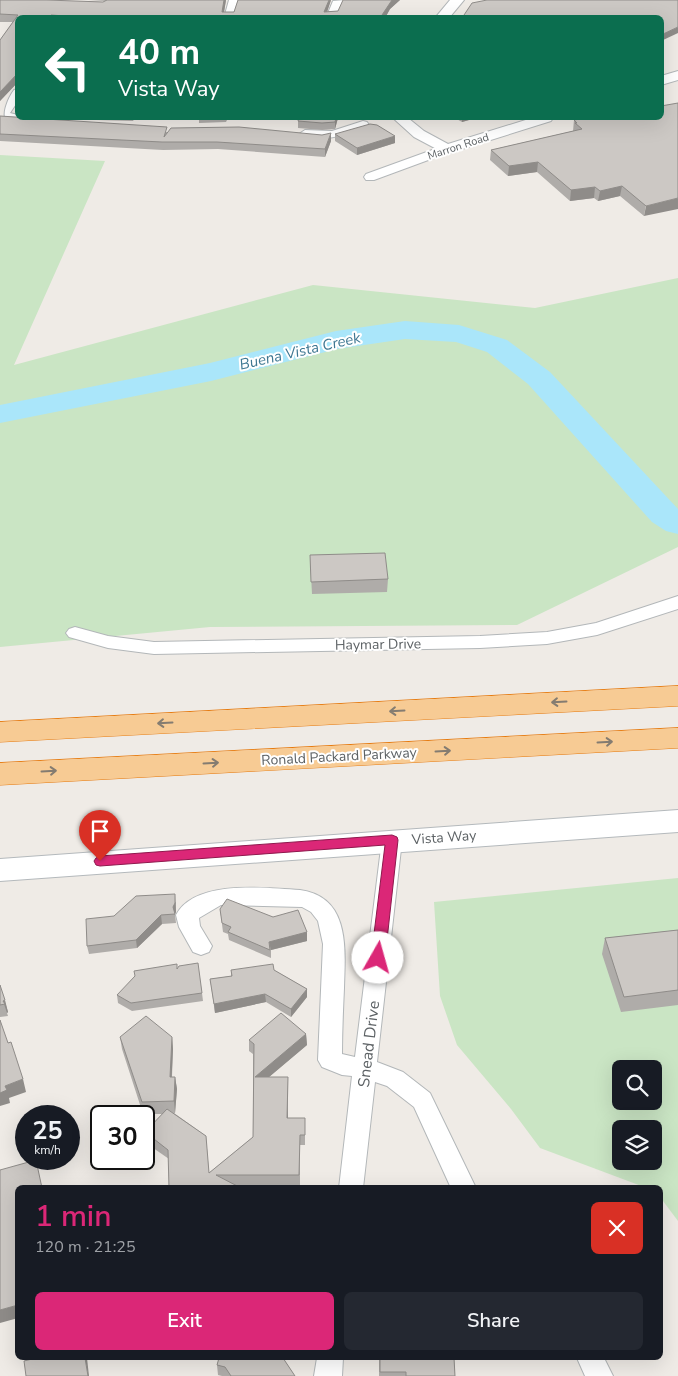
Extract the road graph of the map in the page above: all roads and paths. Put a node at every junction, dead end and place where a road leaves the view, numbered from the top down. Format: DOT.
graph roads {
  1 [pos="234,0"];
  2 [pos="341,0"];
  3 [pos="457,0"];
  4 [pos="230,15"];
  5 [pos="333,15"];
  6 [pos="444,15"];
  7 [pos="678,75"];
  8 [pos="664,80"];
  9 [pos="15,96"];
  10 [pos="15,119"];
  11 [pos="28,120"];
  12 [pos="402,120"];
  13 [pos="540,120"];
  14 [pos="47,122"];
  15 [pos="363,125"];
  16 [pos="295,133"];
  17 [pos="446,149"];
  18 [pos="370,177"];
  19 [pos="678,602"];
  20 [pos="75,633"];
  21 [pos="678,696"];
  22 [pos="0,732"];
  23 [pos="678,738"];
  24 [pos="0,774"];
  25 [pos="678,821"];
  26 [pos="392,840"];
  27 [pos="0,870"];
  28 [pos="201,946"];
  29 [pos="365,1068"];
  30 [pos="350,1185"];
  31 [pos="463,1185"];
  32 [pos="330,1360"];
  33 [pos="591,1360"];
  34 [pos="328,1376"];
  35 [pos="599,1376"];
  1 -- 4 [label="street"];
  2 -- 5 [label="street"];
  3 -- 6 [label="street"];
  7 -- 8 [label="street"];
  9 -- 10 [label="street"];
  11 -- 14 [label="street"];
  12 -- 17 [label="street"];
  13 -- 17 [label="street, Marron Road"];
  15 -- 16 [label="street"];
  17 -- 18 [label="street, Marron Road"];
  19 -- 20 [label="street, Haymar Drive"];
  21 -- 22 [label="highway, one-way"];
  24 -- 23 [label="highway, Ronald Packard Parkway, one-way"];
  25 -- 26 [label="main road, Vista Way"];
  26 -- 27 [label="main road, Vista Way"];
  26 -- 29 [label="street, Snead Drive"];
  28 -- 29 [label="street"];
  29 -- 30 [label="street, Snead Drive"];
  29 -- 31 [label="street"];
  32 -- 34 [label="street"];
  33 -- 35 [label="street"];
}
